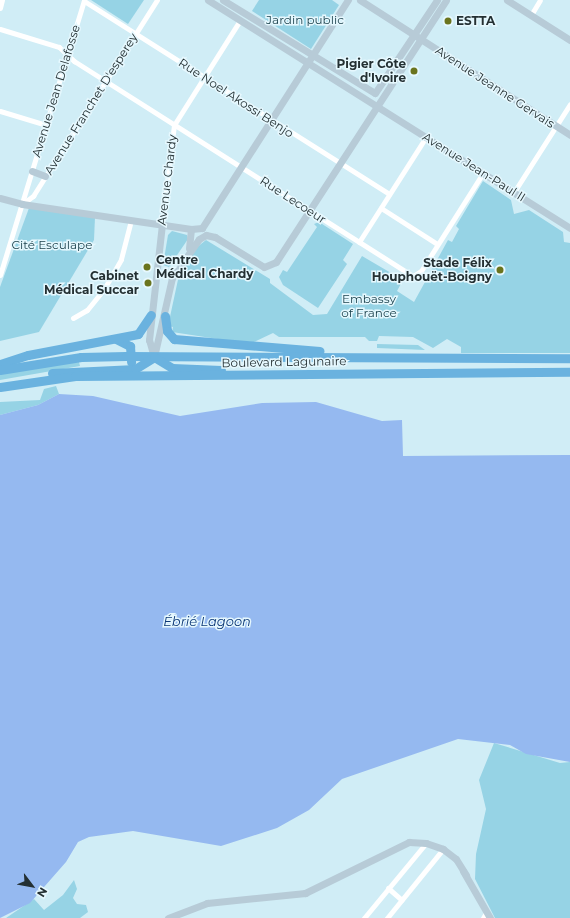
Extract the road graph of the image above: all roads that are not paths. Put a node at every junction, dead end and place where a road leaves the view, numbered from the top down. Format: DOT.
graph roads {
  1 [pos="2,0"];
  2 [pos="84,0"];
  3 [pos="157,0"];
  4 [pos="208,0"];
  5 [pos="223,0"];
  6 [pos="348,0"];
  7 [pos="360,0"];
  8 [pos="437,0"];
  9 [pos="446,0"];
  10 [pos="507,0"];
  11 [pos="540,0"];
  12 [pos="0,8"];
  13 [pos="531,15"];
  14 [pos="240,20"];
  15 [pos="0,28"];
  16 [pos="136,32"];
  17 [pos="413,36"];
  18 [pos="420,40"];
  19 [pos="570,40"];
  20 [pos="67,54"];
  21 [pos="313,56"];
  22 [pos="308,64"];
  23 [pos="204,77"];
  24 [pos="106,82"];
  25 [pos="375,93"];
  26 [pos="570,104"];
  27 [pos="377,107"];
  28 [pos="0,111"];
  29 [pos="272,122"];
  30 [pos="46,125"];
  31 [pos="174,125"];
  32 [pos="556,126"];
  33 [pos="570,135"];
  34 [pos="426,137"];
  35 [pos="341,164"];
  36 [pos="242,168"];
  37 [pos="32,171"];
  38 [pos="483,173"];
  39 [pos="45,176"];
  40 [pos="514,192"];
  41 [pos="389,194"];
  42 [pos="0,198"];
  43 [pos="22,204"];
  44 [pos="381,208"];
  45 [pos="311,212"];
  46 [pos="131,220"];
  47 [pos="162,224"];
  48 [pos="206,225"];
  49 [pos="570,228"];
  50 [pos="192,229"];
  51 [pos="215,237"];
  52 [pos="359,242"];
  53 [pos="438,244"];
  54 [pos="184,259"];
  55 [pos="0,275"];
  56 [pos="155,285"];
  57 [pos="169,288"];
  58 [pos="151,315"];
  59 [pos="165,316"];
  60 [pos="73,318"];
  61 [pos="110,339"];
  62 [pos="188,341"];
  63 [pos="330,354"];
  64 [pos="154,357"];
  65 [pos="570,358"];
  66 [pos="0,364"];
  67 [pos="120,369"];
  68 [pos="186,369"];
  69 [pos="0,370"];
  70 [pos="570,372"];
  71 [pos="261,375"];
  72 [pos="38,378"];
  73 [pos="0,387"];
  74 [pos="424,845"];
  75 [pos="441,851"];
  76 [pos="388,888"];
  77 [pos="402,900"];
  78 [pos="487,911"];
  79 [pos="168,918"];
  80 [pos="364,918"];
  81 [pos="387,918"];
  82 [pos="482,918"];
  83 [pos="490,918"];
  1 -- 12 [label="street"];
  2 -- 16 [label="street, Rue Noel Akossi Benjo"];
  2 -- 20 [label="street, Avenue Jean Delafosse"];
  3 -- 16 [label="street, Avenue Franchet D'esperey"];
  4 -- 14 [label="street, Avenue Jean-Paul II"];
  5 -- 21 [label="street"];
  6 -- 21 [label="street"];
  7 -- 17 [label="street, Avenue Jeanne Gervais"];
  8 -- 17 [label="street"];
  9 -- 18 [label="street"];
  10 -- 13 [label="street"];
  11 -- 13 [label="street"];
  13 -- 19 [label="street"];
  14 -- 22 [label="street, Avenue Jean-Paul II"];
  14 -- 23 [label="street, Avenue Chardy"];
  15 -- 20 [label="street, Rue Lecoeur"];
  16 -- 23 [label="street, Rue Noel Akossi Benjo"];
  16 -- 24 [label="street, Avenue Franchet D'esperey"];
  17 -- 18 [label="street, Avenue Jeanne Gervais"];
  17 -- 25 [label="street"];
  18 -- 27 [label="street"];
  18 -- 32 [label="street, Avenue Jeanne Gervais"];
  20 -- 24 [label="street, Rue Lecoeur"];
  20 -- 30 [label="street, Avenue Jean Delafosse"];
  21 -- 22 [label="street"];
  21 -- 25 [label="street"];
  22 -- 27 [label="street, Avenue Jean-Paul II"];
  22 -- 29 [label="street"];
  23 -- 29 [label="street, Rue Noel Akossi Benjo"];
  23 -- 31 [label="street, Avenue Chardy"];
  24 -- 31 [label="street, Rue Lecoeur"];
  24 -- 39 [label="street, Avenue Franchet D'esperey"];
  25 -- 27 [label="street"];
  26 -- 32 [label="street"];
  27 -- 34 [label="street, Avenue Jean-Paul II"];
  27 -- 35 [label="street"];
  28 -- 30 [label="street"];
  29 -- 35 [label="street, Rue Noel Akossi Benjo"];
  29 -- 36 [label="street"];
  30 -- 37 [label="street, Avenue Jean Delafosse"];
  31 -- 36 [label="street, Rue Lecoeur"];
  31 -- 47 [label="street, Avenue Chardy"];
  32 -- 33 [label="street, Avenue Jeanne Gervais"];
  32 -- 40 [label="street"];
  34 -- 38 [label="street, Avenue Jean-Paul II"];
  34 -- 41 [label="street"];
  35 -- 41 [label="street, Rue Noel Akossi Benjo"];
  35 -- 45 [label="street"];
  36 -- 45 [label="street, Rue Lecoeur"];
  36 -- 48 [label="street"];
  37 -- 39 [label="street"];
  37 -- 43 [label="street, Avenue Jean Delafosse"];
  38 -- 40 [label="street, Avenue Jean-Paul II"];
  38 -- 53 [label="street, Rue Lecoeur"];
  39 -- 43 [label="street, Avenue Franchet D'esperey"];
  40 -- 49 [label="street, Avenue Jean-Paul II"];
  41 -- 44 [label="street"];
  42 -- 43 [label="street"];
  43 -- 46 [label="street"];
  43 -- 55 [label="street, Avenue Jean Delafosse"];
  44 -- 52 [label="street"];
  44 -- 53 [label="street"];
  45 -- 51 [label="street"];
  45 -- 52 [label="street, Rue Lecoeur"];
  46 -- 47 [label="street"];
  46 -- 60 [label="street"];
  47 -- 50 [label="street"];
  47 -- 56 [label="street, Avenue Chardy"];
  48 -- 50 [label="street"];
  48 -- 51 [label="street"];
  50 -- 54 [label="street"];
  51 -- 54 [label="street"];
  52 -- 53 [label="street, Rue Lecoeur"];
  54 -- 57 [label="street"];
  56 -- 57 [label="street"];
  56 -- 58 [label="street, Avenue Chardy"];
  57 -- 59 [label="street"];
  58 -- 61 [label="highway"];
  58 -- 64 [label="street, Avenue Chardy"];
  59 -- 62 [label="highway"];
  59 -- 64 [label="street"];
  61 -- 66 [label="highway"];
  61 -- 67 [label="highway"];
  62 -- 63 [label="highway"];
  62 -- 68 [label="highway"];
  63 -- 65 [label="highway, Boulevard Lagunaire"];
  63 -- 69 [label="highway, Boulevard Lagunaire"];
  64 -- 67 [label="highway"];
  64 -- 68 [label="highway"];
  67 -- 72 [label="highway"];
  68 -- 71 [label="highway"];
  70 -- 71 [label="highway, Boulevard Lagunaire"];
  71 -- 72 [label="highway, Boulevard Lagunaire"];
  72 -- 73 [label="highway, Boulevard Lagunaire"];
  74 -- 75 [label="street"];
  74 -- 76 [label="street"];
  74 -- 79 [label="street"];
  75 -- 77 [label="street"];
  75 -- 78 [label="street"];
  76 -- 77 [label="street"];
  76 -- 80 [label="street"];
  77 -- 81 [label="street"];
  78 -- 82 [label="street"];
  78 -- 83 [label="street"];
}
